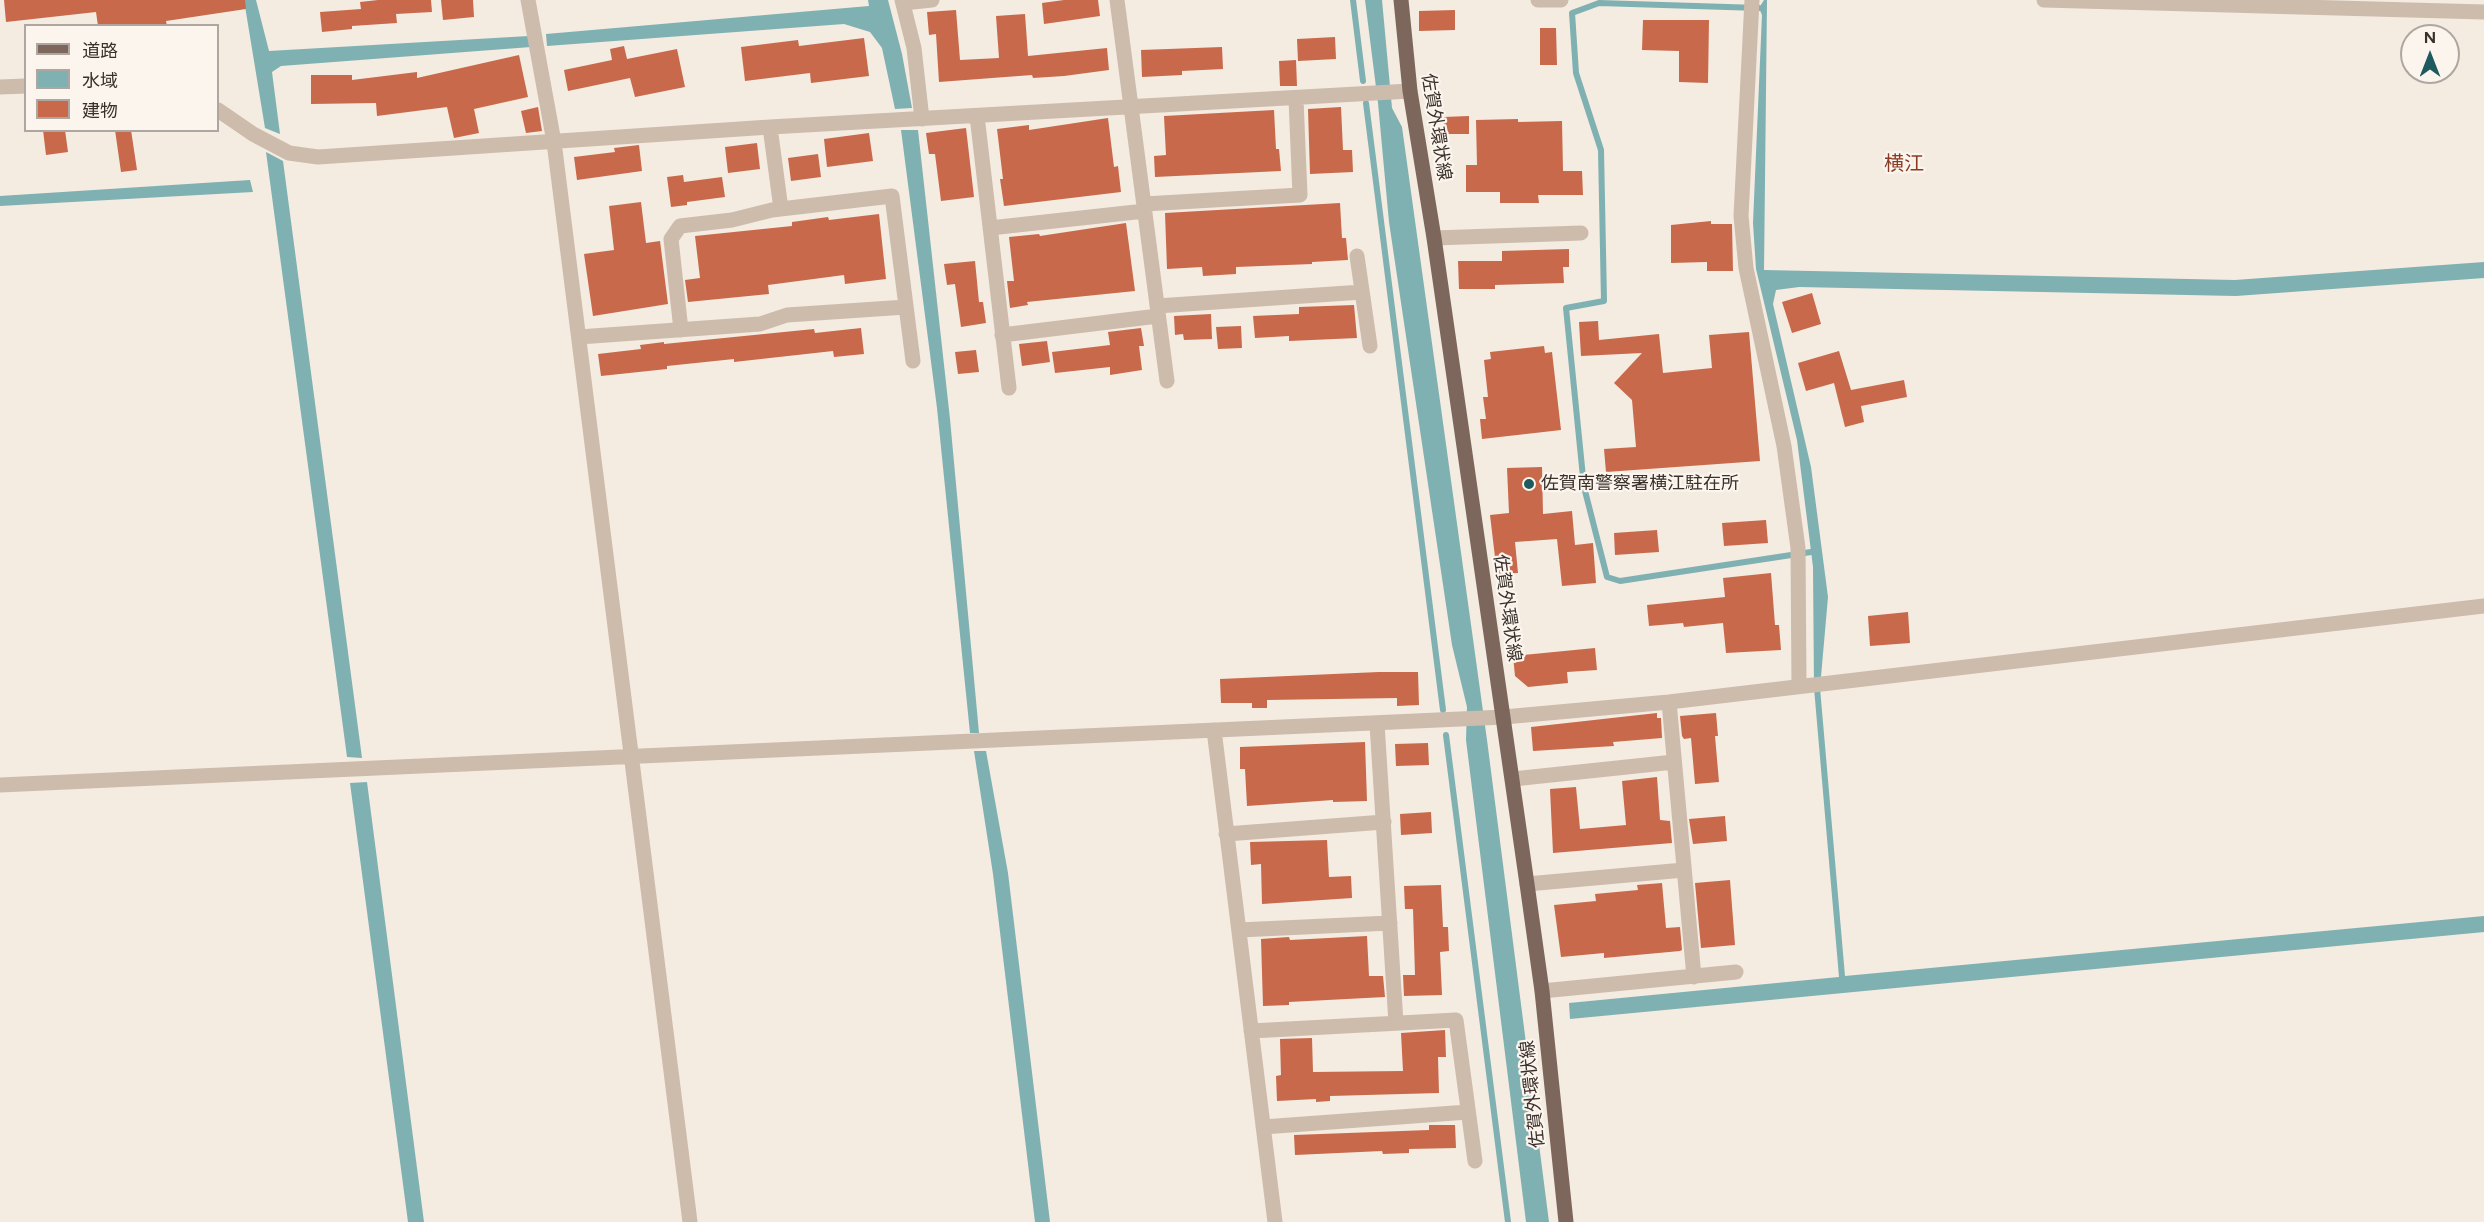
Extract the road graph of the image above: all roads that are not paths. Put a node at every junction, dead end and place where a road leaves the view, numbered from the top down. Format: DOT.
graph roads {
  1 [pos="528,0"];
  2 [pos="932,0"];
  3 [pos="1117,0"];
  4 [pos="1401,0"];
  5 [pos="1538,0"];
  6 [pos="1561,0"];
  7 [pos="2044,0"];
  8 [pos="903,2"];
  9 [pos="1751,5"];
  10 [pos="2484,12"];
  11 [pos="24,86"];
  12 [pos="0,87"];
  13 [pos="1403,91"];
  14 [pos="1296,99"];
  15 [pos="1131,108"];
  16 [pos="219,111"];
  17 [pos="977,116"];
  18 [pos="922,119"];
  19 [pos="770,127"];
  20 [pos="554,142"];
  21 [pos="1144,207"];
  22 [pos="780,209"];
  23 [pos="990,228"];
  24 [pos="1581,233"];
  25 [pos="1434,238"];
  26 [pos="1357,256"];
  27 [pos="1362,292"];
  28 [pos="906,307"];
  29 [pos="1158,311"];
  30 [pos="681,330"];
  31 [pos="1002,335"];
  32 [pos="579,337"];
  33 [pos="1370,346"];
  34 [pos="913,361"];
  35 [pos="1167,381"];
  36 [pos="1009,388"];
  37 [pos="2484,606"];
  38 [pos="1804,684"];
  39 [pos="1669,702"];
  40 [pos="1500,717"];
  41 [pos="1377,724"];
  42 [pos="1214,730"];
  43 [pos="632,757"];
  44 [pos="1674,762"];
  45 [pos="1513,779"];
  46 [pos="0,785"];
  47 [pos="1384,822"];
  48 [pos="1226,834"];
  49 [pos="1684,870"];
  50 [pos="1527,884"];
  51 [pos="1390,923"];
  52 [pos="1239,930"];
  53 [pos="1736,972"];
  54 [pos="1694,977"];
  55 [pos="1542,991"];
  56 [pos="1396,1023"];
  57 [pos="1251,1031"];
  58 [pos="1468,1112"];
  59 [pos="1263,1127"];
  60 [pos="1475,1161"];
  61 [pos="690,1222"];
  62 [pos="1275,1222"];
  63 [pos="1566,1222"];
  1 -- 20 [label="street"];
  2 -- 8 [label="street"];
  3 -- 15 [label="street"];
  4 -- 13 [label="main road, 佐賀外環状線"];
  5 -- 6 [label="street"];
  7 -- 10 [label="street"];
  8 -- 18 [label="street"];
  9 -- 38 [label="street"];
  11 -- 12 [label="street"];
  13 -- 14 [label="street"];
  13 -- 25 [label="main road, 佐賀外環状線"];
  14 -- 15 [label="street"];
  14 -- 21 [label="street"];
  15 -- 17 [label="street"];
  15 -- 21 [label="street"];
  16 -- 20 [label="street"];
  17 -- 18 [label="street"];
  17 -- 23 [label="street"];
  18 -- 19 [label="street"];
  19 -- 20 [label="street"];
  19 -- 22 [label="street"];
  20 -- 32 [label="street"];
  21 -- 23 [label="street"];
  21 -- 29 [label="street"];
  22 -- 28 [label="street"];
  22 -- 30 [label="street"];
  23 -- 31 [label="street"];
  24 -- 25 [label="street"];
  25 -- 40 [label="main road, 佐賀外環状線"];
  26 -- 27 [label="street"];
  27 -- 29 [label="street"];
  27 -- 33 [label="street"];
  28 -- 30 [label="street"];
  28 -- 34 [label="street"];
  29 -- 31 [label="street"];
  29 -- 35 [label="street"];
  30 -- 32 [label="street"];
  31 -- 36 [label="street"];
  32 -- 43 [label="street"];
  37 -- 38 [label="street"];
  38 -- 39 [label="street"];
  39 -- 40 [label="street"];
  39 -- 44 [label="street"];
  40 -- 41 [label="street"];
  40 -- 45 [label="main road, 佐賀外環状線"];
  41 -- 42 [label="street"];
  41 -- 47 [label="street"];
  42 -- 43 [label="street"];
  42 -- 48 [label="street"];
  43 -- 46 [label="street"];
  43 -- 61 [label="street"];
  44 -- 45 [label="street"];
  44 -- 49 [label="street"];
  45 -- 50 [label="main road, 佐賀外環状線"];
  47 -- 48 [label="street"];
  47 -- 51 [label="street"];
  48 -- 52 [label="street"];
  49 -- 50 [label="street"];
  49 -- 54 [label="street"];
  50 -- 55 [label="main road, 佐賀外環状線"];
  51 -- 52 [label="street"];
  51 -- 56 [label="street"];
  52 -- 57 [label="street"];
  53 -- 54 [label="street"];
  54 -- 55 [label="street"];
  55 -- 63 [label="main road, 佐賀外環状線"];
  56 -- 57 [label="street"];
  56 -- 58 [label="street"];
  57 -- 59 [label="street"];
  58 -- 59 [label="street"];
  58 -- 60 [label="street"];
  59 -- 62 [label="street"];
}
